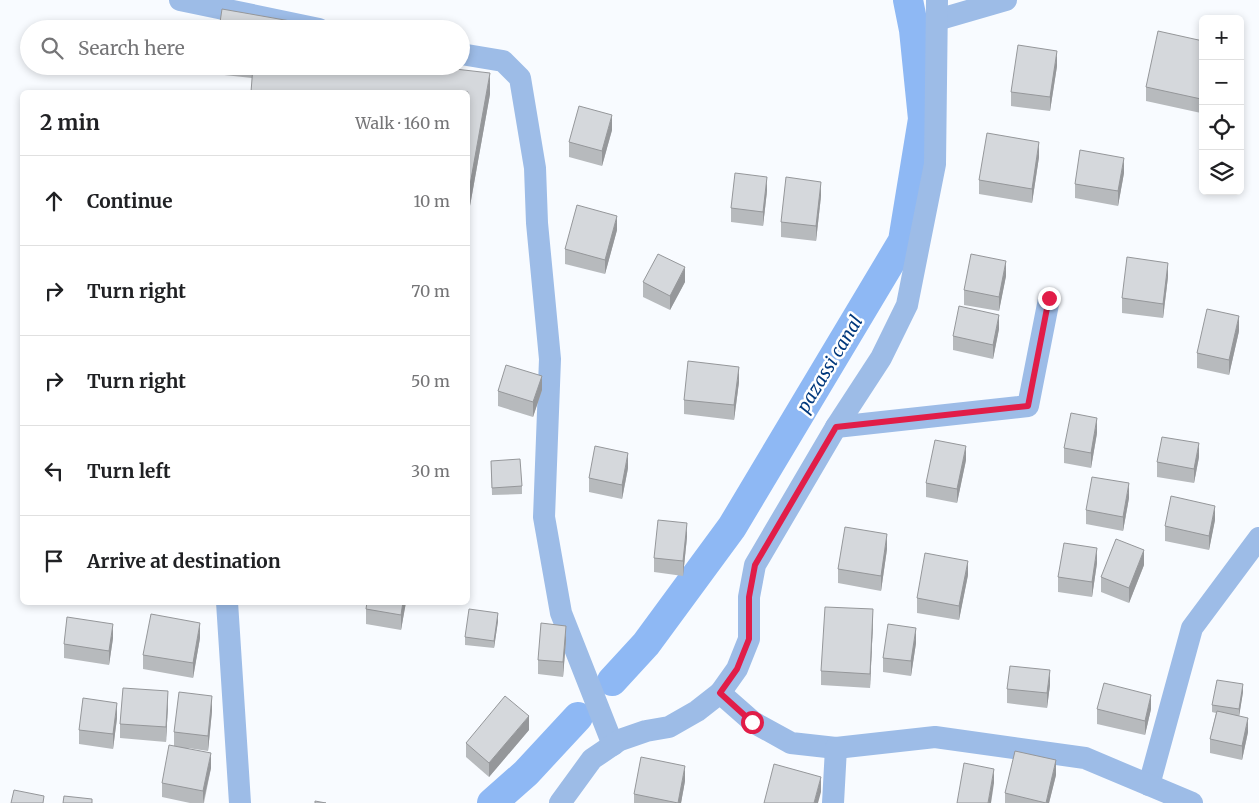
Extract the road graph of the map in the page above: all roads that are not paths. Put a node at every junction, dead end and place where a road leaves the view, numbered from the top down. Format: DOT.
graph roads {
  1 [pos="180,0"];
  2 [pos="1006,0"];
  3 [pos="937,10"];
  4 [pos="277,20"];
  5 [pos="470,56"];
  6 [pos="1049,298"];
  7 [pos="836,427"];
  8 [pos="1259,538"];
  9 [pos="227,605"];
  10 [pos="720,693"];
  11 [pos="613,745"];
  12 [pos="836,748"];
  13 [pos="1149,785"];
  14 [pos="240,803"];
  15 [pos="560,803"];
  16 [pos="833,803"];
  17 [pos="1192,803"];
  1 -- 4 [label="street"];
  2 -- 3 [label="street"];
  3 -- 7 [label="street"];
  5 -- 11 [label="street"];
  6 -- 7 [label="street"];
  7 -- 10 [label="street"];
  8 -- 13 [label="street"];
  9 -- 14 [label="street"];
  10 -- 11 [label="street"];
  10 -- 12 [label="street"];
  11 -- 15 [label="street"];
  12 -- 13 [label="street"];
  12 -- 16 [label="street"];
  13 -- 17 [label="street"];
}
